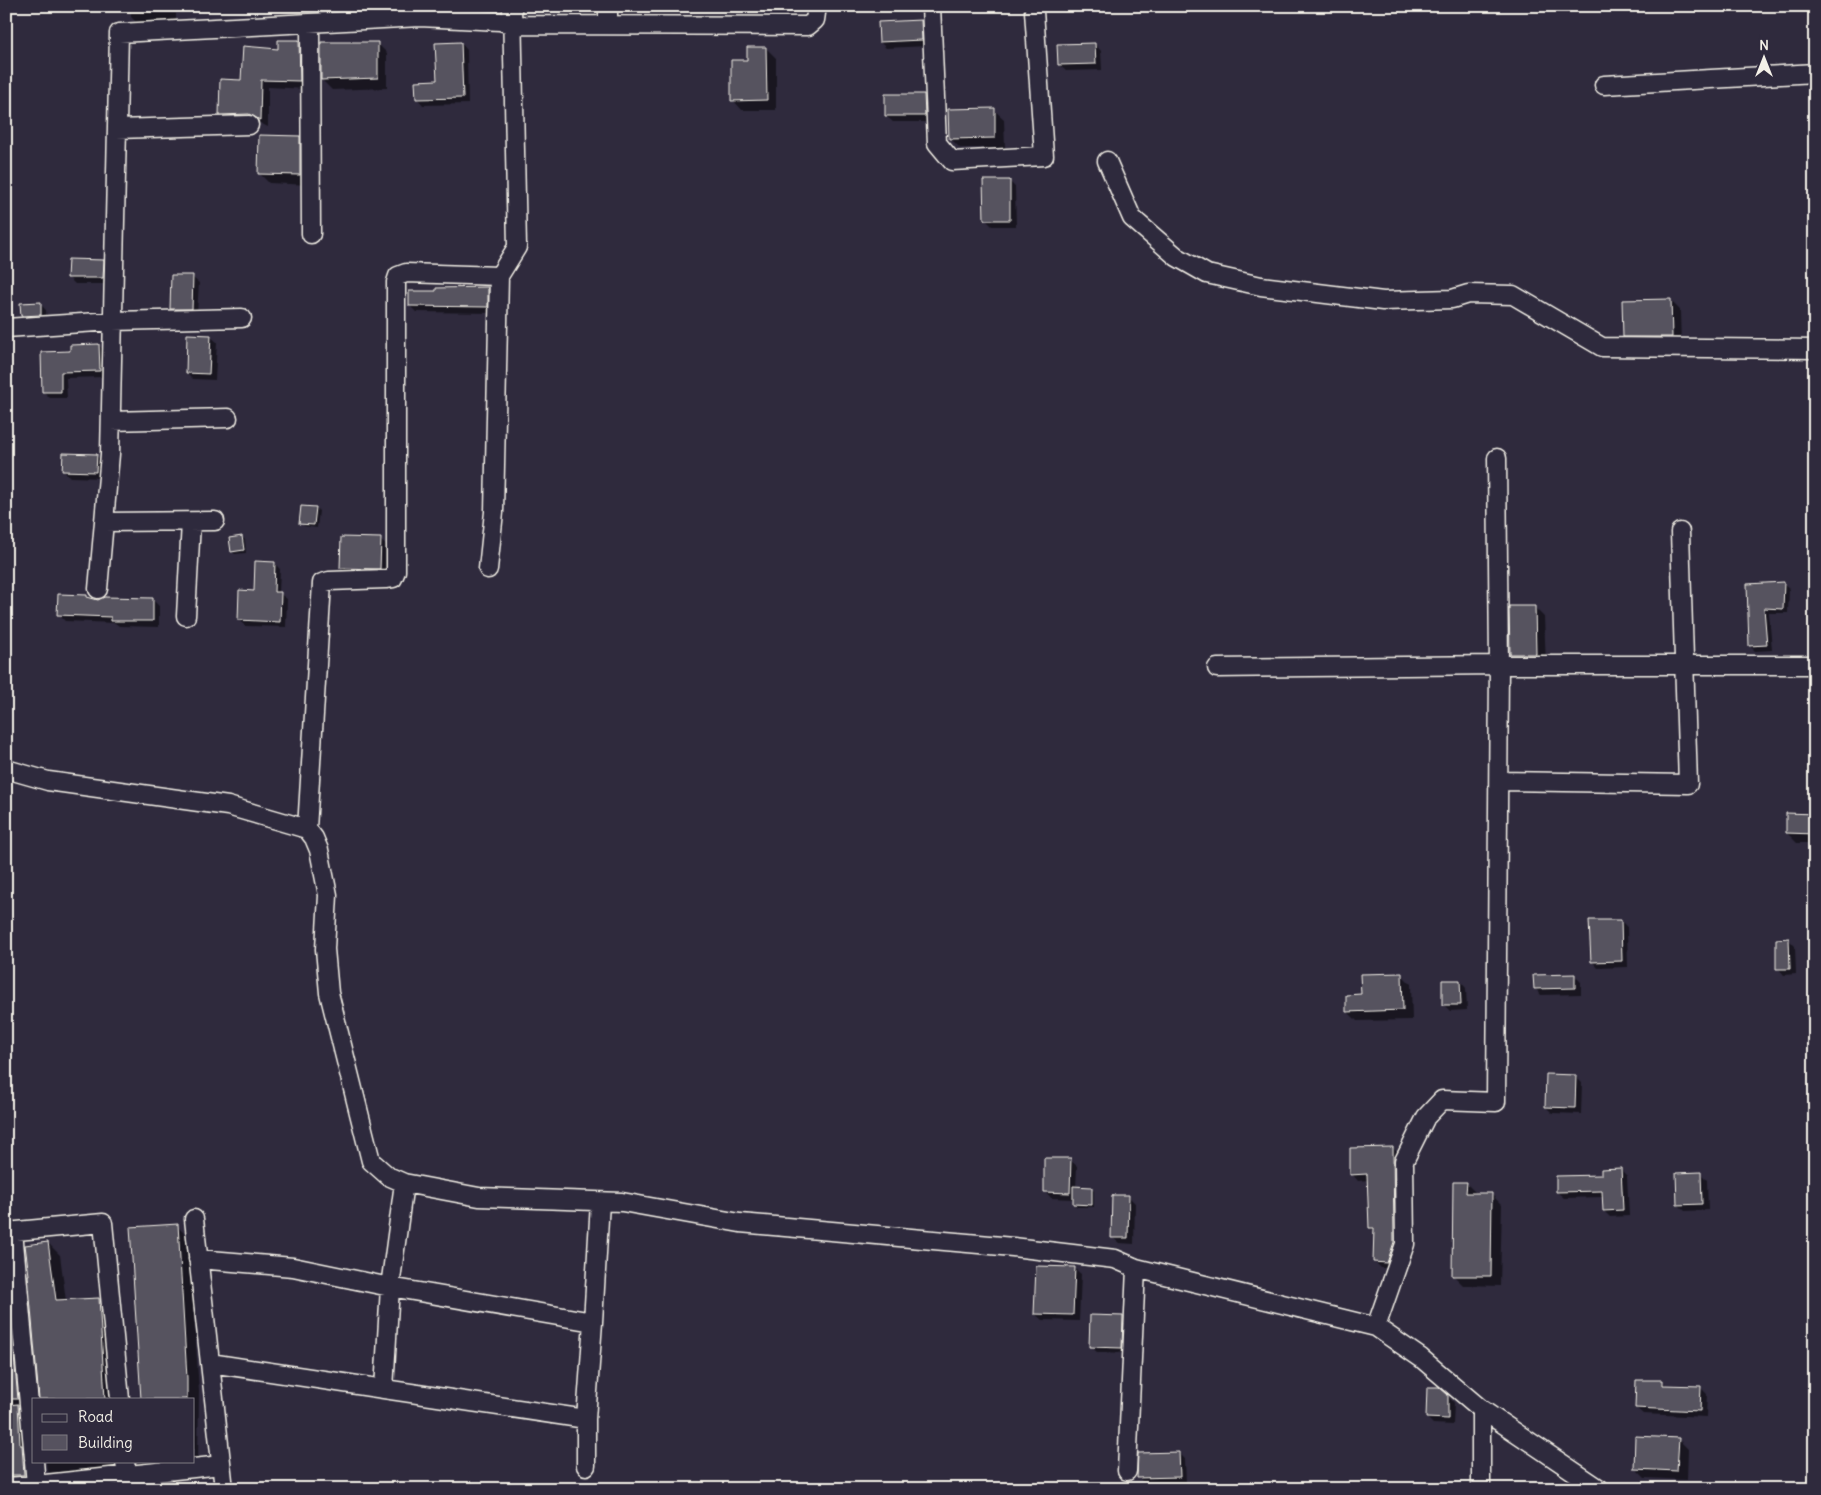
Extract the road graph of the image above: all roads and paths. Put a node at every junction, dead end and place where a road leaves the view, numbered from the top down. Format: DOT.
graph roads {
  1 [pos="512,6"];
  2 [pos="608,6"];
  3 [pos="817,6"];
  4 [pos="931,6"];
  5 [pos="1034,11"];
  6 [pos="310,24"];
  7 [pos="513,25"];
  8 [pos="608,25"];
  9 [pos="1815,73"];
  10 [pos="1604,85"];
  11 [pos="249,125"];
  12 [pos="117,129"];
  13 [pos="1108,161"];
  14 [pos="311,234"];
  15 [pos="499,276"];
  16 [pos="242,318"];
  17 [pos="113,321"];
  18 [pos="6,328"];
  19 [pos="1815,349"];
  20 [pos="228,418"];
  21 [pos="111,421"];
  22 [pos="1497,458"];
  23 [pos="215,521"];
  24 [pos="104,522"];
  25 [pos="191,522"];
  26 [pos="1680,532"];
  27 [pos="488,569"];
  28 [pos="98,589"];
  29 [pos="186,616"];
  30 [pos="1499,665"];
  31 [pos="1683,665"];
  32 [pos="1815,665"];
  33 [pos="1217,668"];
  34 [pos="6,770"];
  35 [pos="1498,781"];
  36 [pos="307,829"];
  37 [pos="404,1183"];
  38 [pos="600,1202"];
  39 [pos="194,1219"];
  40 [pos="10,1231"];
  41 [pos="198,1259"];
  42 [pos="1136,1268"];
  43 [pos="390,1287"];
  44 [pos="593,1322"];
  45 [pos="1376,1326"];
  46 [pos="210,1363"];
  47 [pos="384,1389"];
  48 [pos="120,1398"];
  49 [pos="1481,1409"];
  50 [pos="586,1419"];
  51 [pos="32,1441"];
  52 [pos="34,1462"];
  53 [pos="212,1466"];
  54 [pos="586,1466"];
  55 [pos="1127,1471"];
  56 [pos="127,1475"];
  57 [pos="6,1487"];
  58 [pos="36,1487"];
  59 [pos="224,1489"];
  60 [pos="1481,1489"];
  61 [pos="1600,1489"];
  1 -- 7 [label="street"];
  2 -- 8 [label="street"];
  3 -- 8 [label="street"];
  4 -- 5 [label="street"];
  6 -- 7 [label="street"];
  6 -- 12 [label="street"];
  6 -- 14 [label="street"];
  7 -- 8 [label="street"];
  7 -- 15 [label="street"];
  9 -- 10 [label="street"];
  11 -- 12 [label="street"];
  12 -- 17 [label="street"];
  13 -- 19 [label="street"];
  15 -- 27 [label="street"];
  15 -- 36 [label="street"];
  16 -- 17 [label="street"];
  17 -- 18 [label="street"];
  17 -- 21 [label="street"];
  20 -- 21 [label="street"];
  21 -- 24 [label="street"];
  22 -- 30 [label="street"];
  23 -- 25 [label="street"];
  24 -- 25 [label="street"];
  24 -- 28 [label="street"];
  25 -- 29 [label="street"];
  26 -- 31 [label="street"];
  30 -- 31 [label="street"];
  30 -- 33 [label="street"];
  30 -- 35 [label="street"];
  31 -- 32 [label="street"];
  31 -- 35 [label="street"];
  34 -- 36 [label="street"];
  35 -- 45 [label="street"];
  36 -- 37 [label="street"];
  37 -- 38 [label="street"];
  37 -- 43 [label="street"];
  38 -- 42 [label="street"];
  38 -- 44 [label="street"];
  39 -- 41 [label="street"];
  40 -- 48 [label="street"];
  40 -- 51 [label="street"];
  41 -- 43 [label="street"];
  41 -- 46 [label="street"];
  42 -- 45 [label="street"];
  42 -- 55 [label="street"];
  43 -- 44 [label="street"];
  43 -- 47 [label="street"];
  44 -- 50 [label="street"];
  45 -- 49 [label="street"];
  46 -- 47 [label="street"];
  46 -- 59 [label="street"];
  47 -- 50 [label="street"];
  49 -- 60 [label="street"];
  49 -- 61 [label="street"];
  50 -- 54 [label="street"];
  52 -- 58 [label="street"];
  53 -- 56 [label="street"];
  56 -- 58 [label="street"];
  57 -- 58 [label="street"];
}
